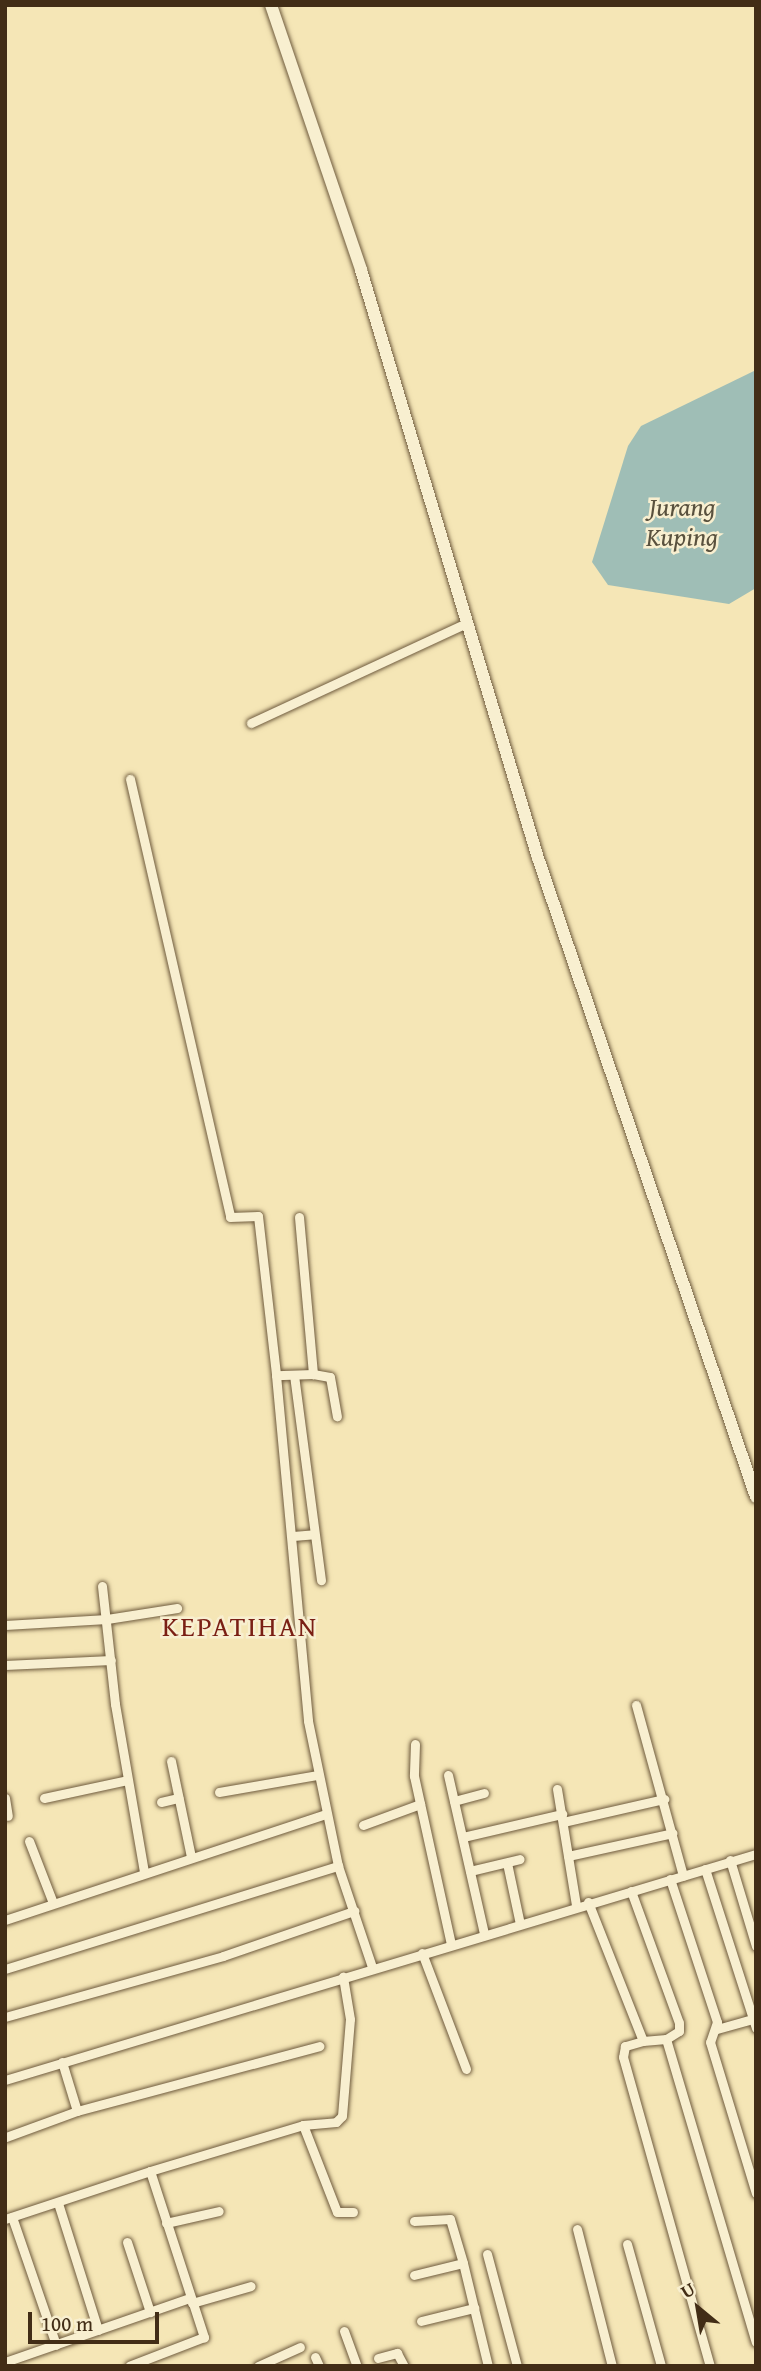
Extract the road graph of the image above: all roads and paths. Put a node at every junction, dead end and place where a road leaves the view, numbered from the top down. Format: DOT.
graph roads {
  1 [pos="271,5"];
  2 [pos="466,623"];
  3 [pos="251,723"];
  4 [pos="130,779"];
  5 [pos="299,1217"];
  6 [pos="313,1374"];
  7 [pos="276,1375"];
  8 [pos="294,1375"];
  9 [pos="337,1416"];
  10 [pos="756,1497"];
  11 [pos="314,1534"];
  12 [pos="293,1536"];
  13 [pos="321,1580"];
  14 [pos="102,1586"];
  15 [pos="177,1608"];
  16 [pos="107,1619"];
  17 [pos="5,1625"];
  18 [pos="111,1660"];
  19 [pos="5,1665"];
  20 [pos="636,1705"];
  21 [pos="415,1744"];
  22 [pos="172,1761"];
  23 [pos="317,1775"];
  24 [pos="448,1775"];
  25 [pos="127,1780"];
  26 [pos="557,1789"];
  27 [pos="219,1793"];
  28 [pos="484,1793"];
  29 [pos="5,1798"];
  30 [pos="44,1798"];
  31 [pos="179,1798"];
  32 [pos="663,1800"];
  33 [pos="454,1801"];
  34 [pos="161,1802"];
  35 [pos="420,1804"];
  36 [pos="325,1814"];
  37 [pos="8,1816"];
  38 [pos="562,1818"];
  39 [pos="363,1825"];
  40 [pos="673,1833"];
  41 [pos="463,1837"];
  42 [pos="29,1840"];
  43 [pos="568,1856"];
  44 [pos="191,1857"];
  45 [pos="755,1857"];
  46 [pos="520,1859"];
  47 [pos="730,1860"];
  48 [pos="506,1863"];
  49 [pos="338,1867"];
  50 [pos="705,1869"];
  51 [pos="470,1871"];
  52 [pos="144,1872"];
  53 [pos="683,1876"];
  54 [pos="670,1880"];
  55 [pos="631,1891"];
  56 [pos="588,1902"];
  57 [pos="53,1903"];
  58 [pos="576,1905"];
  59 [pos="354,1911"];
  60 [pos="5,1920"];
  61 [pos="520,1924"];
  62 [pos="484,1934"];
  63 [pos="452,1944"];
  64 [pos="756,1946"];
  65 [pos="422,1953"];
  66 [pos="372,1967"];
  67 [pos="5,1969"];
  68 [pos="343,1977"];
  69 [pos="5,2017"];
  70 [pos="755,2021"];
  71 [pos="717,2029"];
  72 [pos="666,2039"];
  73 [pos="643,2041"];
  74 [pos="319,2046"];
  75 [pos="62,2062"];
  76 [pos="467,2069"];
  77 [pos="5,2080"];
  78 [pos="77,2111"];
  79 [pos="303,2125"];
  80 [pos="6,2137"];
  81 [pos="150,2171"];
  82 [pos="756,2193"];
  83 [pos="58,2203"];
  84 [pos="219,2211"];
  85 [pos="353,2212"];
  86 [pos="9,2218"];
  87 [pos="414,2221"];
  88 [pos="166,2223"];
  89 [pos="577,2229"];
  90 [pos="127,2242"];
  91 [pos="627,2244"];
  92 [pos="487,2253"];
  93 [pos="463,2263"];
  94 [pos="414,2275"];
  95 [pos="251,2286"];
  96 [pos="191,2301"];
  97 [pos="474,2308"];
  98 [pos="150,2312"];
  99 [pos="421,2321"];
  100 [pos="98,2330"];
  101 [pos="344,2331"];
  102 [pos="756,2342"];
  103 [pos="56,2344"];
  104 [pos="300,2347"];
  105 [pos="378,2358"];
  106 [pos="6,2360"];
  107 [pos="129,2366"];
  108 [pos="258,2366"];
  109 [pos="357,2366"];
  110 [pos="404,2366"];
  111 [pos="488,2366"];
  112 [pos="517,2366"];
  113 [pos="612,2366"];
  114 [pos="661,2366"];
  115 [pos="710,2366"];
  1 -- 2 [label="street"];
  2 -- 3 [label="street"];
  2 -- 10 [label="street"];
  4 -- 7 [label="street"];
  5 -- 6 [label="street"];
  6 -- 8 [label="street"];
  6 -- 9 [label="street"];
  7 -- 8 [label="street"];
  7 -- 12 [label="street"];
  8 -- 11 [label="street"];
  11 -- 12 [label="street"];
  11 -- 13 [label="street"];
  12 -- 23 [label="street"];
  14 -- 16 [label="street"];
  15 -- 16 [label="street"];
  16 -- 17 [label="street"];
  16 -- 18 [label="street"];
  18 -- 19 [label="street"];
  18 -- 25 [label="street"];
  20 -- 32 [label="street"];
  21 -- 35 [label="street"];
  22 -- 31 [label="street"];
  23 -- 27 [label="street"];
  23 -- 36 [label="street"];
  24 -- 33 [label="street"];
  25 -- 30 [label="street"];
  25 -- 52 [label="street"];
  26 -- 38 [label="street"];
  28 -- 33 [label="street"];
  29 -- 37 [label="street"];
  31 -- 34 [label="street"];
  31 -- 44 [label="street"];
  32 -- 38 [label="street"];
  32 -- 40 [label="street"];
  33 -- 41 [label="street"];
  35 -- 39 [label="street"];
  35 -- 63 [label="street"];
  36 -- 44 [label="street"];
  36 -- 49 [label="street"];
  38 -- 41 [label="street"];
  38 -- 43 [label="street"];
  40 -- 43 [label="street"];
  40 -- 53 [label="street"];
  41 -- 51 [label="street"];
  42 -- 57 [label="street"];
  43 -- 58 [label="street"];
  44 -- 52 [label="street"];
  45 -- 47 [label="street"];
  46 -- 48 [label="street"];
  47 -- 50 [label="street"];
  47 -- 64 [label="street"];
  48 -- 51 [label="street"];
  48 -- 61 [label="street"];
  49 -- 59 [label="street"];
  49 -- 67 [label="street"];
  50 -- 53 [label="street"];
  50 -- 70 [label="street"];
  51 -- 62 [label="street"];
  52 -- 57 [label="street"];
  53 -- 54 [label="street"];
  54 -- 55 [label="street"];
  54 -- 71 [label="street"];
  55 -- 56 [label="street"];
  55 -- 72 [label="street"];
  56 -- 58 [label="street"];
  56 -- 73 [label="street"];
  57 -- 60 [label="street"];
  58 -- 61 [label="street"];
  59 -- 66 [label="street"];
  59 -- 69 [label="street"];
  61 -- 62 [label="street"];
  62 -- 63 [label="street"];
  63 -- 65 [label="street"];
  65 -- 66 [label="street"];
  65 -- 76 [label="street"];
  66 -- 68 [label="street"];
  68 -- 75 [label="street"];
  68 -- 79 [label="street"];
  70 -- 71 [label="street"];
  71 -- 82 [label="street"];
  72 -- 73 [label="street"];
  72 -- 102 [label="street"];
  73 -- 115 [label="street"];
  74 -- 78 [label="street"];
  75 -- 77 [label="street"];
  75 -- 78 [label="street"];
  78 -- 80 [label="street"];
  79 -- 81 [label="street"];
  79 -- 85 [label="street"];
  81 -- 83 [label="street"];
  81 -- 88 [label="street"];
  83 -- 86 [label="street"];
  83 -- 100 [label="street"];
  84 -- 88 [label="street"];
  86 -- 103 [label="street"];
  87 -- 93 [label="street"];
  88 -- 96 [label="street"];
  89 -- 113 [label="street"];
  90 -- 98 [label="street"];
  91 -- 114 [label="street"];
  92 -- 112 [label="street"];
  93 -- 94 [label="street"];
  93 -- 97 [label="street"];
  95 -- 96 [label="street"];
  96 -- 98 [label="street"];
  96 -- 107 [label="street"];
  97 -- 99 [label="street"];
  97 -- 111 [label="street"];
  98 -- 100 [label="street"];
  100 -- 103 [label="street"];
  101 -- 109 [label="street"];
  103 -- 106 [label="street"];
  104 -- 108 [label="street"];
  105 -- 110 [label="street"];
}
